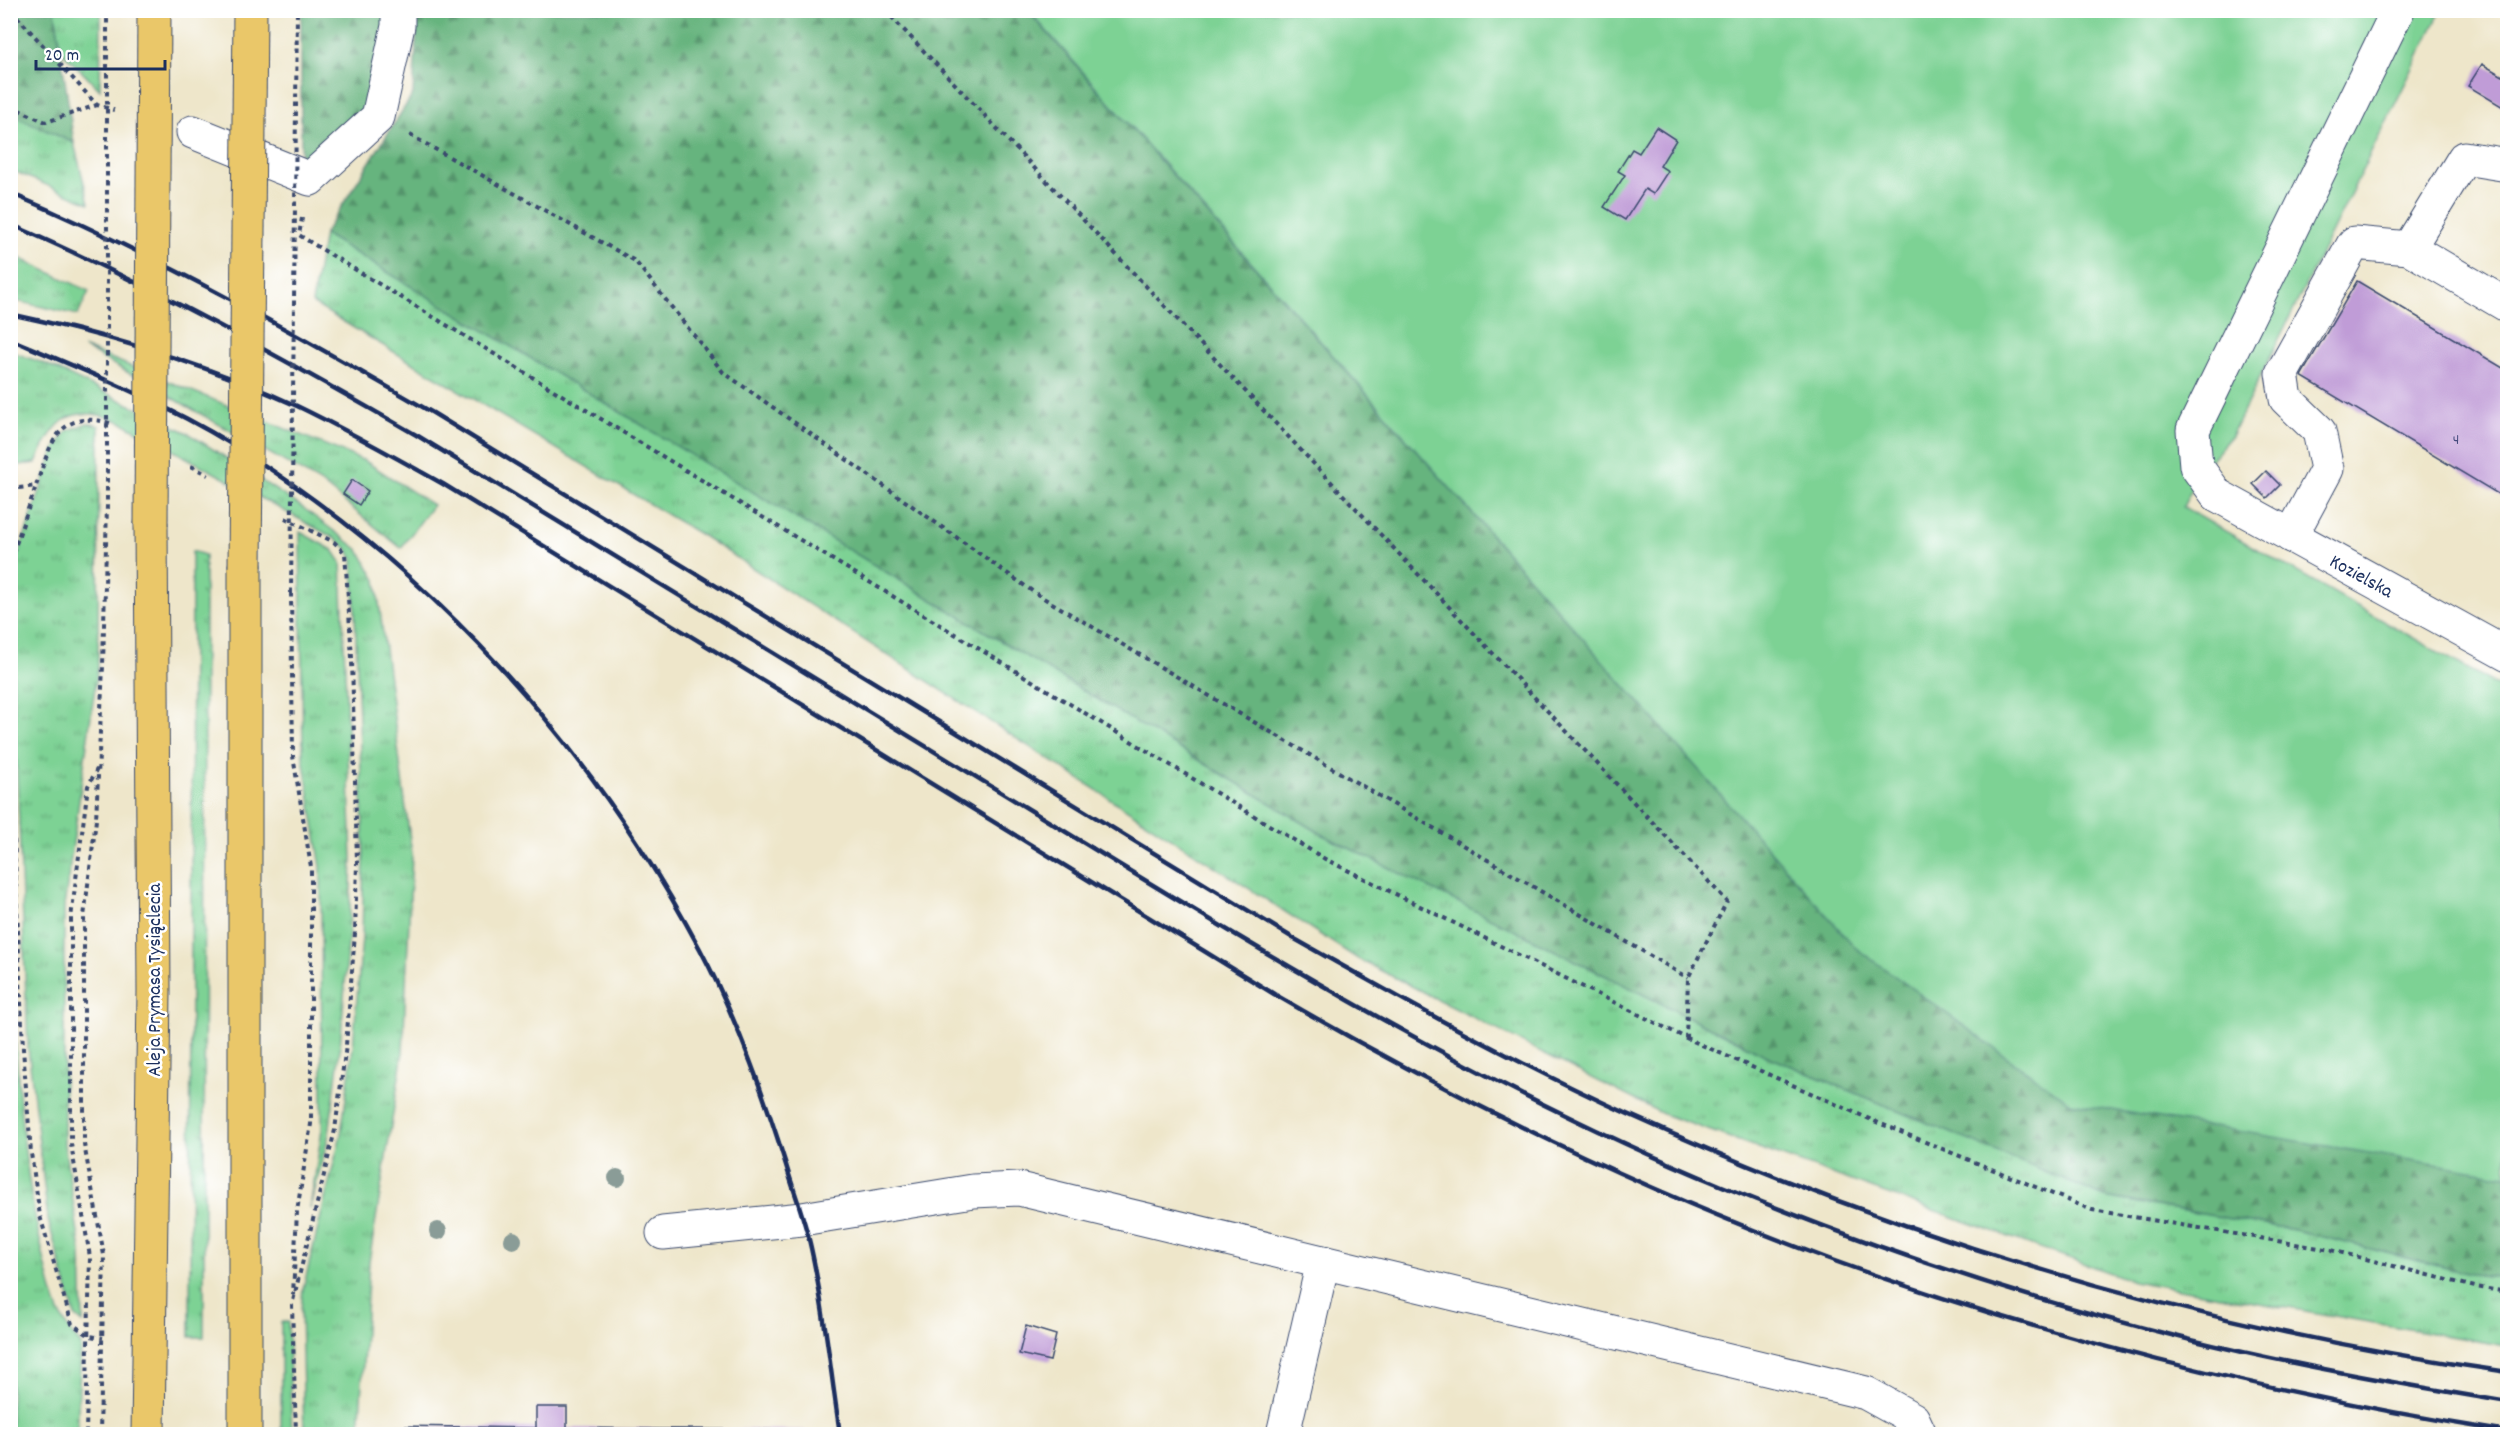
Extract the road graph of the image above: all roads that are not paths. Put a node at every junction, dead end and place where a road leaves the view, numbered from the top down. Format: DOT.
graph roads {
  1 [pos="154,10"];
  2 [pos="250,10"];
  3 [pos="398,10"];
  4 [pos="2398,10"];
  5 [pos="193,132"];
  6 [pos="2508,165"];
  7 [pos="2409,248"];
  8 [pos="2508,306"];
  9 [pos="2291,536"];
  10 [pos="2508,655"];
  11 [pos="663,1233"];
  12 [pos="1323,1262"];
  13 [pos="148,1434"];
  14 [pos="245,1434"];
  15 [pos="1282,1434"];
  16 [pos="1920,1434"];
  1 -- 13 [label="main road, Aleja Prymasa Tysiąclecia, bridge"];
  2 -- 14 [label="main road, bridge"];
  3 -- 5 [label="street"];
  4 -- 9 [label="street, Kozielska"];
  6 -- 7 [label="street"];
  7 -- 8 [label="street"];
  7 -- 9 [label="street"];
  9 -- 10 [label="street, Kozielska"];
  11 -- 12 [label="street"];
  12 -- 15 [label="street"];
  12 -- 16 [label="street"];
}
